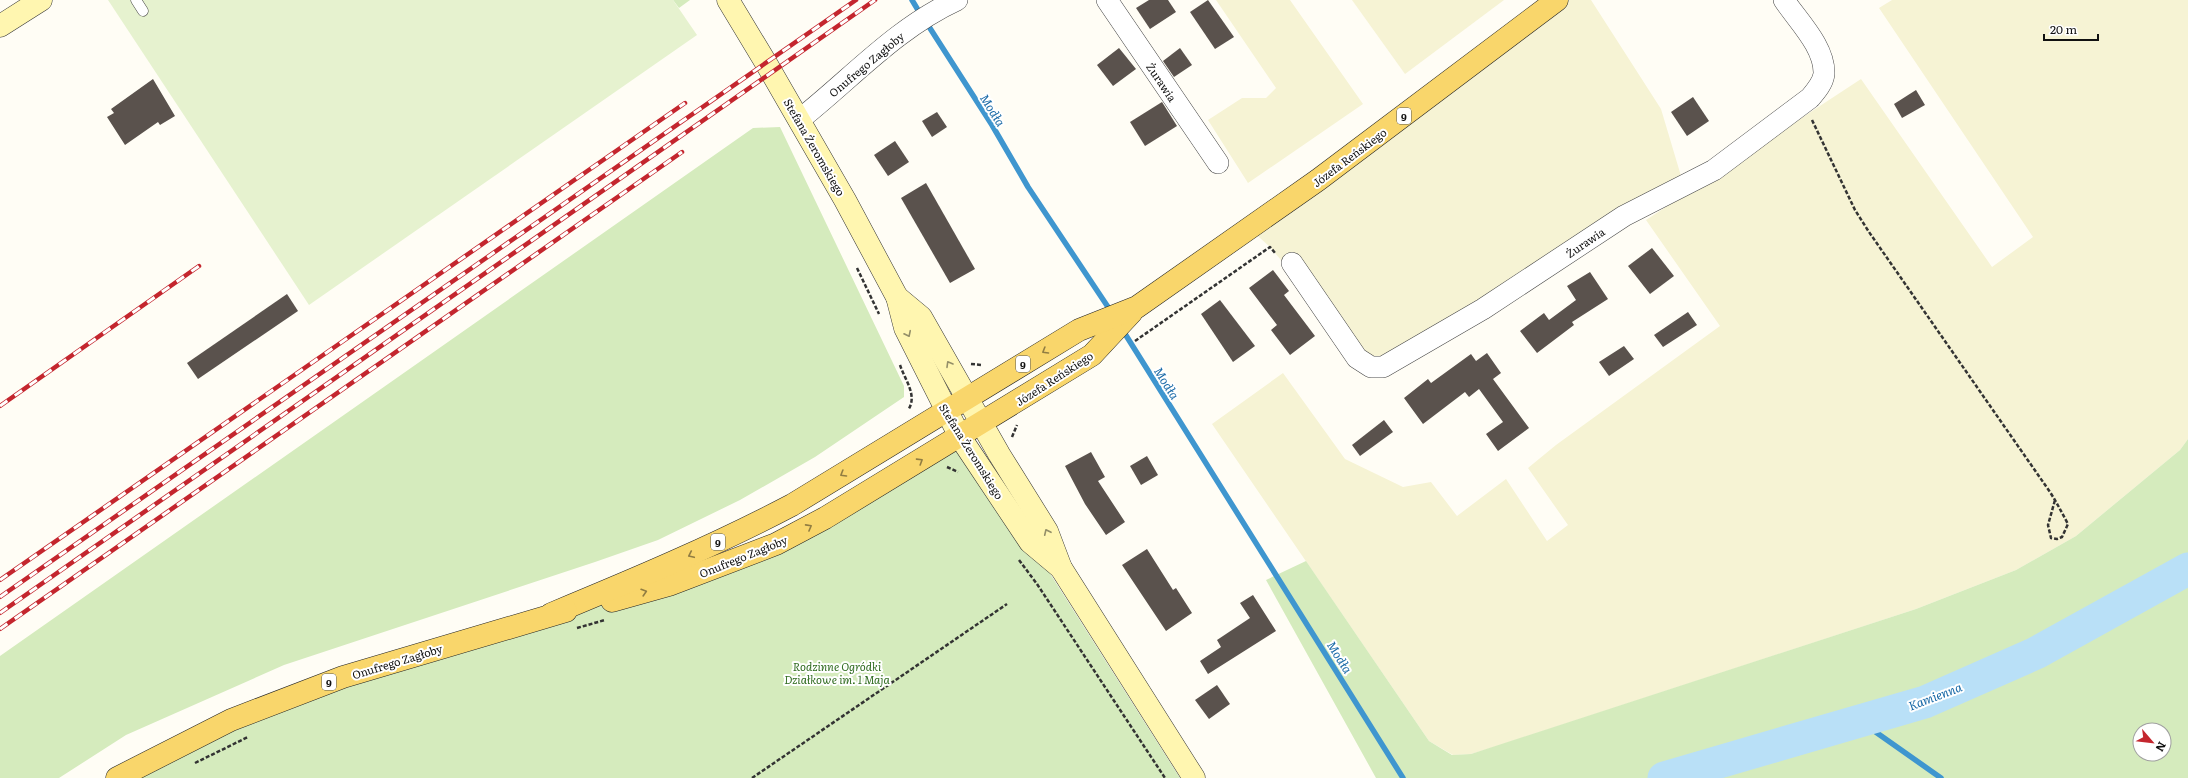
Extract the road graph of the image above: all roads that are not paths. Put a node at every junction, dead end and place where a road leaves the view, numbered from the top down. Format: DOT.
graph roads {
  1 [pos="41,0"];
  2 [pos="136,0"];
  3 [pos="728,0"];
  4 [pos="1107,0"];
  5 [pos="1557,0"];
  6 [pos="1784,0"];
  7 [pos="948,4"];
  8 [pos="143,11"];
  9 [pos="0,26"];
  10 [pos="799,120"];
  11 [pos="1218,163"];
  12 [pos="1292,263"];
  13 [pos="898,297"];
  14 [pos="1137,307"];
  15 [pos="968,398"];
  16 [pos="946,412"];
  17 [pos="982,423"];
  18 [pos="960,437"];
  19 [pos="1061,568"];
  20 [pos="551,614"];
  21 [pos="117,778"];
  22 [pos="1194,778"];
  1 -- 9 [label="street"];
  2 -- 8 [label="lane"];
  3 -- 10 [label="street, Stefana Żeromskiego"];
  4 -- 11 [label="street, Żurawia"];
  5 -- 14 [label="main road, Józefa Reńskiego / 9"];
  6 -- 12 [label="street, Żurawia"];
  7 -- 10 [label="street, Onufrego Zagłoby"];
  10 -- 13 [label="street, Stefana Żeromskiego"];
  15 -- 13 [label="street, Stefana Żeromskiego, one-way"];
  13 -- 16 [label="street, Stefana Żeromskiego, one-way"];
  14 -- 15 [label="main road, Józefa Reńskiego / 9, one-way"];
  14 -- 17 [label="main road, Józefa Reńskiego / 9"];
  15 -- 16 [label="main road, Józefa Reńskiego / 9"];
  15 -- 17 [label="street, Stefana Żeromskiego"];
  16 -- 18 [label="street, Stefana Żeromskiego"];
  16 -- 20 [label="main road, Onufrego Zagłoby / 9, one-way"];
  17 -- 18 [label="main road, Józefa Reńskiego / 9"];
  19 -- 17 [label="street, Stefana Żeromskiego, one-way"];
  18 -- 19 [label="street, Stefana Żeromskiego"];
  20 -- 18 [label="main road, Onufrego Zagłoby / 9, one-way"];
  19 -- 22 [label="street, Stefana Żeromskiego"];
  20 -- 21 [label="main road, Onufrego Zagłoby / 9"];
}
